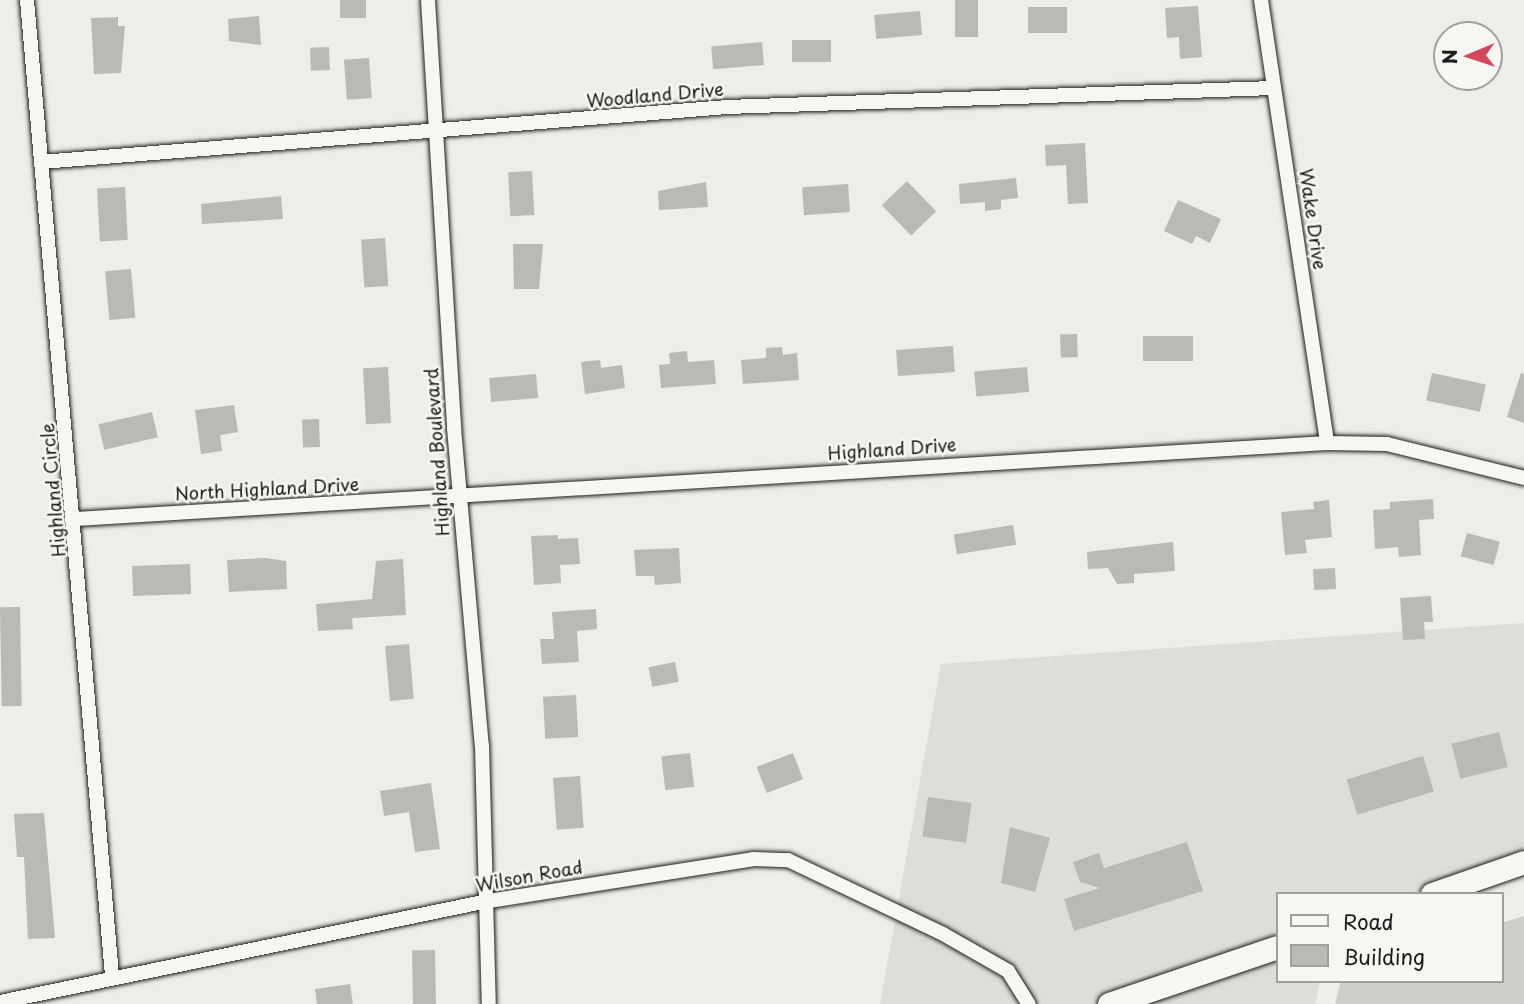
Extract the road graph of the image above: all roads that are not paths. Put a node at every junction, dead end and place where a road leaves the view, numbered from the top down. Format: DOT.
graph roads {
  1 [pos="27,0"];
  2 [pos="428,0"];
  3 [pos="1261,0"];
  4 [pos="1274,88"];
  5 [pos="439,134"];
  6 [pos="41,162"];
  7 [pos="1326,443"];
  8 [pos="1524,478"];
  9 [pos="460,498"];
  10 [pos="76,519"];
  11 [pos="1524,862"];
  12 [pos="1438,892"];
  13 [pos="489,901"];
  14 [pos="1276,947"];
  15 [pos="112,976"];
  16 [pos="0,1002"];
  17 [pos="489,1004"];
  18 [pos="1029,1004"];
  19 [pos="1109,1004"];
  1 -- 6 [label="street, Highland Circle"];
  2 -- 5 [label="street, Highland Boulevard"];
  3 -- 4 [label="street, Wake Drive"];
  4 -- 5 [label="street, Woodland Drive"];
  4 -- 7 [label="street, Wake Drive"];
  5 -- 6 [label="street, Woodland Drive"];
  5 -- 9 [label="street, Highland Boulevard"];
  6 -- 10 [label="street, Highland Circle"];
  7 -- 8 [label="street"];
  7 -- 9 [label="street, Highland Drive"];
  9 -- 10 [label="street, North Highland Drive"];
  9 -- 13 [label="street, Highland Boulevard"];
  10 -- 15 [label="street, Highland Circle"];
  11 -- 12 [label="main road"];
  13 -- 15 [label="street, Wilson Road"];
  13 -- 17 [label="street, Highland Boulevard"];
  13 -- 18 [label="street, Wilson Road"];
  14 -- 19 [label="main road"];
  15 -- 16 [label="street, Wilson Road"];
}
